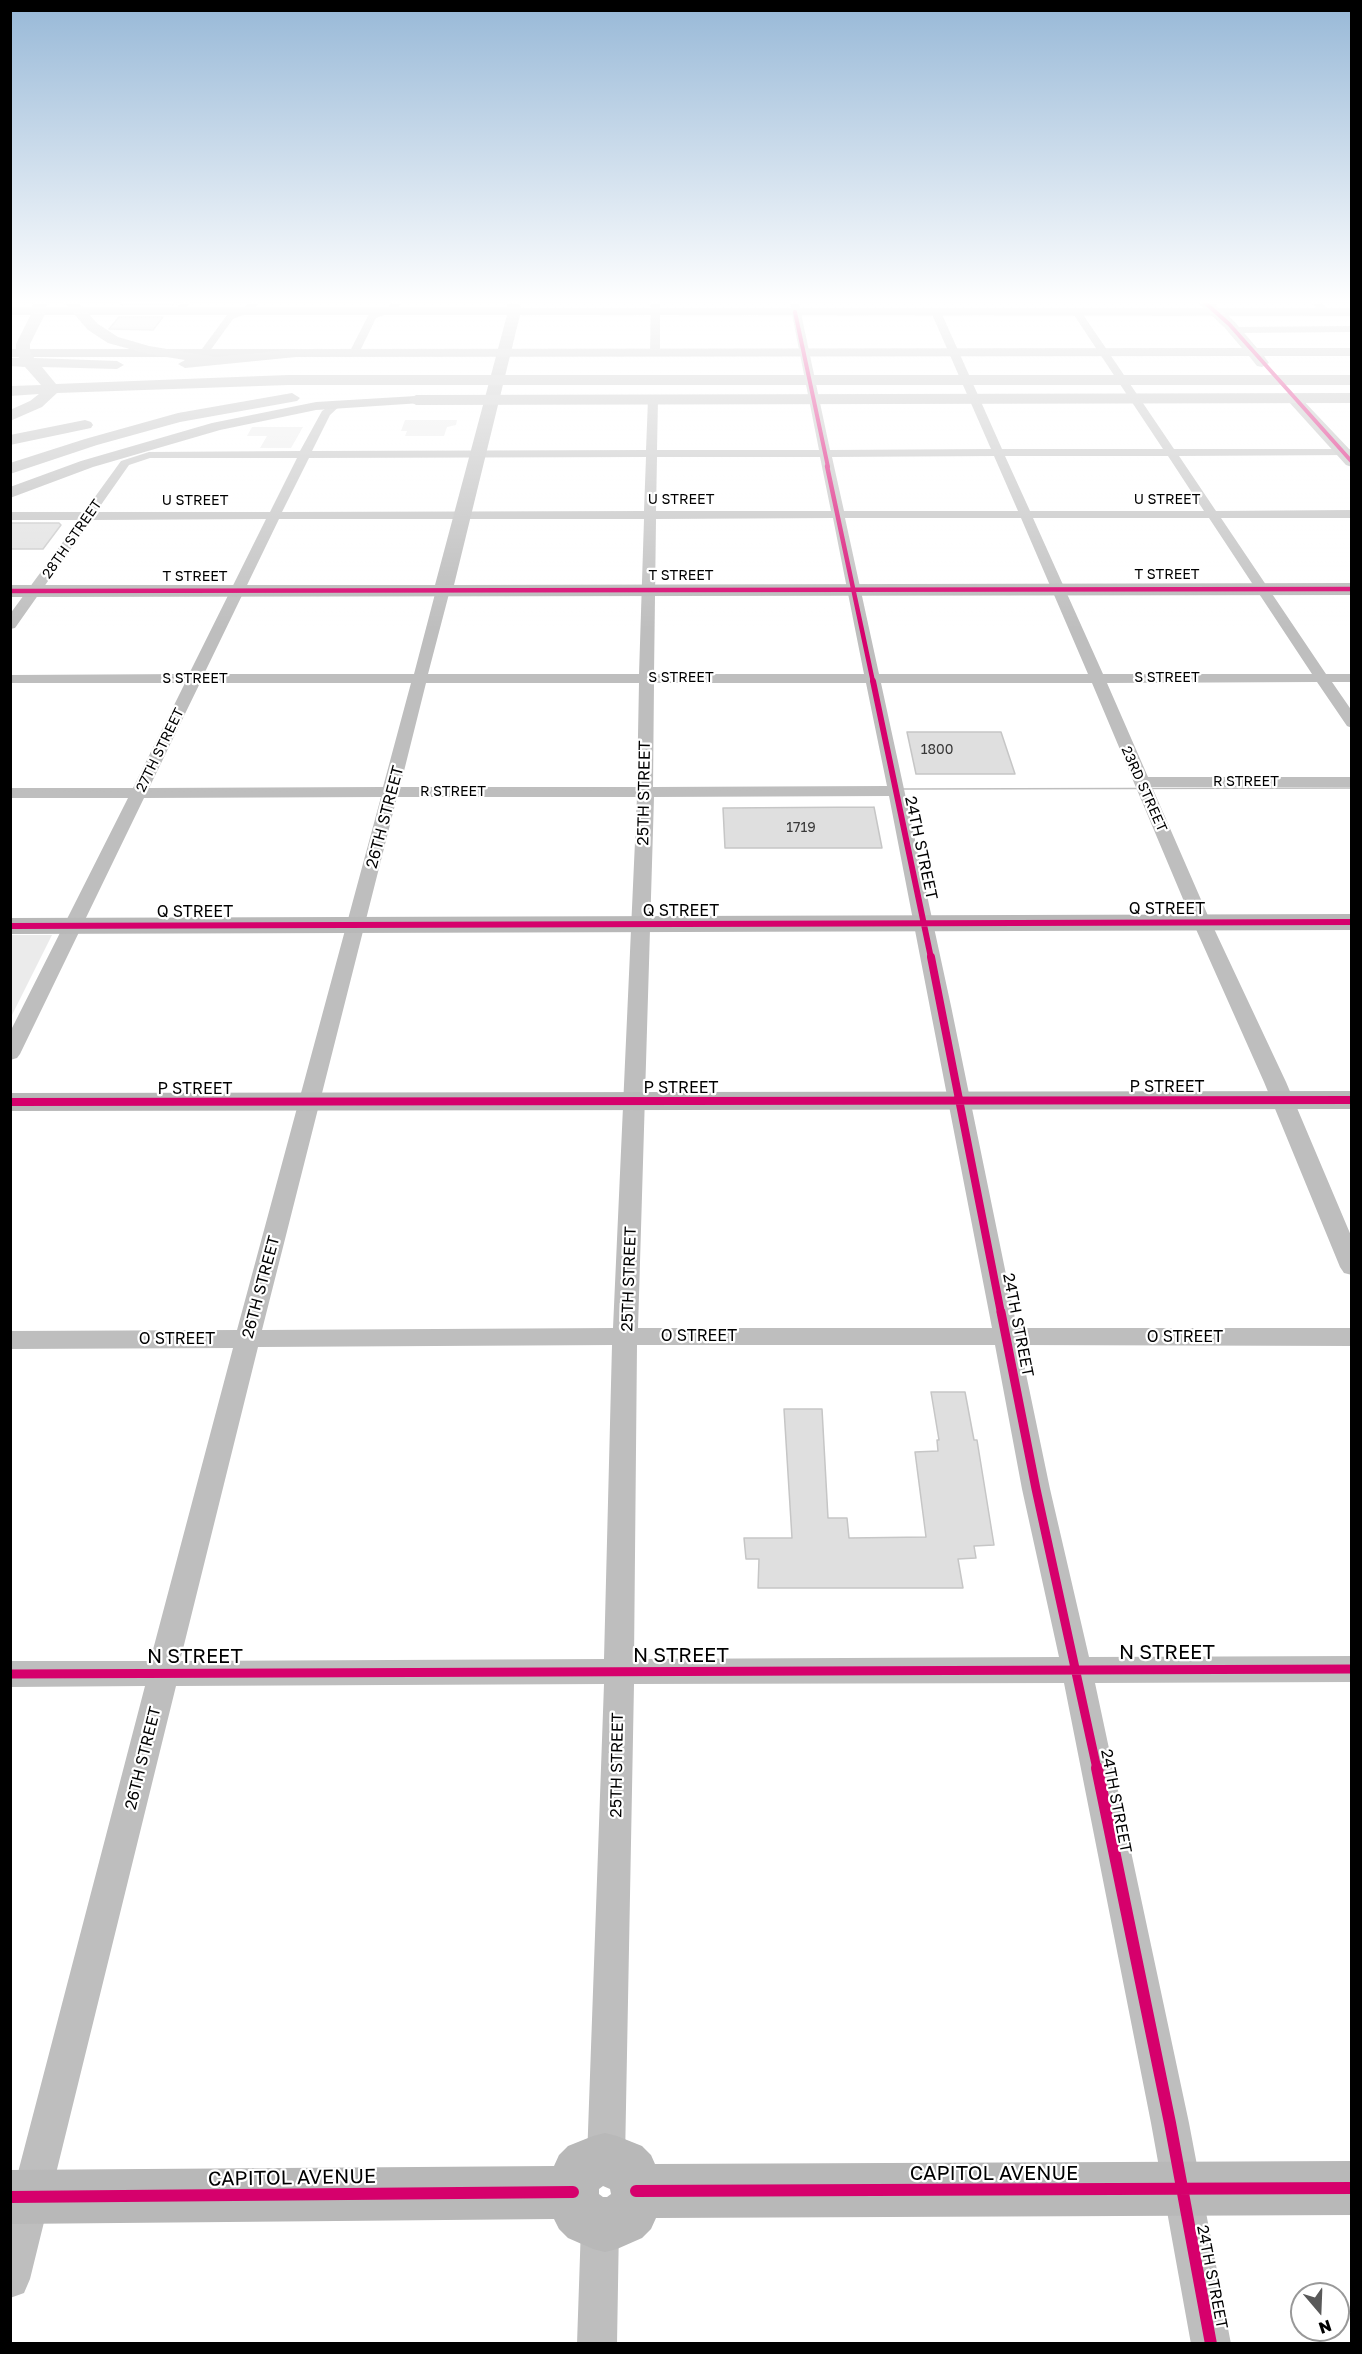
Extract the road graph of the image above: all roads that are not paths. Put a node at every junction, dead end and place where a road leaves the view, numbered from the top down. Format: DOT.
graph roads {
  1 [pos="25,409"];
  2 [pos="100,409"];
  3 [pos="177,409"];
  4 [pos="204,409"];
  5 [pos="331,409"];
  6 [pos="490,409"];
  7 [pos="653,409"];
  8 [pos="816,409"];
  9 [pos="979,409"];
  10 [pos="1141,409"];
  11 [pos="1304,409"];
  12 [pos="101,415"];
  13 [pos="10,416"];
  14 [pos="10,440"];
  15 [pos="306,453"];
  16 [pos="479,453"];
  17 [pos="652,453"];
  18 [pos="825,453"];
  19 [pos="998,453"];
  20 [pos="1170,453"];
  21 [pos="1349,455"];
  22 [pos="10,461"];
  23 [pos="10,469"];
  24 [pos="10,493"];
  25 [pos="1352,514"];
  26 [pos="650,515"];
  27 [pos="838,515"];
  28 [pos="1025,515"];
  29 [pos="1212,515"];
  30 [pos="10,516"];
  31 [pos="87,516"];
  32 [pos="275,516"];
  33 [pos="463,516"];
  34 [pos="648,589"];
  35 [pos="853,589"];
  36 [pos="1058,589"];
  37 [pos="1262,589"];
  38 [pos="1352,589"];
  39 [pos="239,590"];
  40 [pos="443,590"];
  41 [pos="10,591"];
  42 [pos="35,591"];
  43 [pos="10,625"];
  44 [pos="646,677"];
  45 [pos="1321,677"];
  46 [pos="871,678"];
  47 [pos="1097,678"];
  48 [pos="1352,678"];
  49 [pos="10,679"];
  50 [pos="195,679"];
  51 [pos="421,679"];
  52 [pos="1352,723"];
  53 [pos="1352,782"];
  54 [pos="10,784"];
  55 [pos="895,787"];
  56 [pos="1143,787"];
  57 [pos="141,788"];
  58 [pos="393,788"];
  59 [pos="644,788"];
  60 [pos="1352,791"];
  61 [pos="10,793"];
  62 [pos="1352,922"];
  63 [pos="1202,923"];
  64 [pos="924,924"];
  65 [pos="357,925"];
  66 [pos="641,925"];
  67 [pos="10,926"];
  68 [pos="74,926"];
  69 [pos="10,1054"];
  70 [pos="1282,1100"];
  71 [pos="1352,1100"];
  72 [pos="636,1101"];
  73 [pos="959,1101"];
  74 [pos="10,1102"];
  75 [pos="310,1103"];
  76 [pos="1352,1267"];
  77 [pos="626,1336"];
  78 [pos="1006,1336"];
  79 [pos="1352,1337"];
  80 [pos="247,1339"];
  81 [pos="10,1340"];
  82 [pos="1352,1669"];
  83 [pos="1076,1670"];
  84 [pos="164,1673"];
  85 [pos="619,1673"];
  86 [pos="10,1674"];
  87 [pos="1352,2188"];
  88 [pos="1182,2189"];
  89 [pos="604,2192"];
  90 [pos="21,2197"];
  91 [pos="10,2279"];
  92 [pos="597,2343"];
  93 [pos="1211,2343"];
  1 -- 13 [label="main road"];
  2 -- 12 [label="main road"];
  3 -- 12 [label="main road"];
  4 -- 23 [label="main road"];
  5 -- 15 [label="street, 27TH STREET"];
  5 -- 24 [label="main road"];
  6 -- 16 [label="main road, 26TH STREET"];
  7 -- 17 [label="street, 25TH STREET"];
  8 -- 18 [label="street, 24TH STREET"];
  9 -- 19 [label="street, 23RD STREET"];
  10 -- 20 [label="street"];
  11 -- 21 [label="main road"];
  12 -- 14 [label="main road"];
  12 -- 22 [label="main road"];
  15 -- 16 [label="street"];
  15 -- 31 [label="street, 28TH STREET"];
  15 -- 32 [label="street, 27TH STREET"];
  16 -- 17 [label="street"];
  16 -- 33 [label="main road, 26TH STREET"];
  17 -- 18 [label="street"];
  17 -- 26 [label="street, 25TH STREET"];
  18 -- 19 [label="street"];
  18 -- 27 [label="street, 24TH STREET"];
  19 -- 20 [label="street"];
  19 -- 28 [label="street, 23RD STREET"];
  20 -- 21 [label="street"];
  20 -- 29 [label="street"];
  25 -- 29 [label="street, U STREET"];
  26 -- 27 [label="street, U STREET"];
  26 -- 33 [label="street, U STREET"];
  26 -- 34 [label="street, 25TH STREET"];
  27 -- 28 [label="street, U STREET"];
  27 -- 35 [label="street, 24TH STREET"];
  28 -- 29 [label="street, U STREET"];
  28 -- 36 [label="street, 23RD STREET"];
  29 -- 37 [label="street"];
  30 -- 31 [label="street, U STREET"];
  31 -- 32 [label="street, U STREET"];
  31 -- 42 [label="street, 28TH STREET"];
  32 -- 33 [label="street, U STREET"];
  32 -- 39 [label="street, 27TH STREET"];
  33 -- 40 [label="main road, 26TH STREET"];
  34 -- 35 [label="main road, T STREET"];
  34 -- 40 [label="main road, T STREET"];
  34 -- 44 [label="street, 25TH STREET"];
  35 -- 36 [label="main road, T STREET"];
  35 -- 46 [label="street, 24TH STREET"];
  36 -- 37 [label="main road, T STREET"];
  36 -- 47 [label="street, 23RD STREET"];
  37 -- 38 [label="main road, T STREET"];
  37 -- 45 [label="street"];
  39 -- 40 [label="main road, T STREET"];
  39 -- 42 [label="main road, T STREET"];
  39 -- 50 [label="street, 27TH STREET"];
  40 -- 51 [label="street, 26TH STREET"];
  41 -- 42 [label="main road, T STREET"];
  42 -- 43 [label="street, 28TH STREET"];
  44 -- 46 [label="street, S STREET"];
  44 -- 51 [label="street, S STREET"];
  44 -- 59 [label="street, 25TH STREET"];
  45 -- 47 [label="street, S STREET"];
  45 -- 48 [label="street, S STREET"];
  45 -- 52 [label="street"];
  46 -- 47 [label="street, S STREET"];
  46 -- 55 [label="street, 24TH STREET"];
  47 -- 56 [label="street, 23RD STREET"];
  49 -- 50 [label="street, S STREET"];
  50 -- 51 [label="street, S STREET"];
  50 -- 57 [label="street, 27TH STREET"];
  51 -- 58 [label="street, 26TH STREET"];
  53 -- 56 [label="street, R STREET"];
  54 -- 57 [label="street, R STREET"];
  55 -- 59 [label="street, R STREET"];
  55 -- 64 [label="street, 24TH STREET"];
  56 -- 60 [label="street, R STREET"];
  56 -- 63 [label="street, 23RD STREET"];
  57 -- 58 [label="street, R STREET"];
  57 -- 61 [label="street, R STREET"];
  57 -- 68 [label="street, 27TH STREET"];
  58 -- 59 [label="street, R STREET"];
  58 -- 65 [label="street, 26TH STREET"];
  59 -- 66 [label="street, 25TH STREET"];
  62 -- 63 [label="main road, Q STREET"];
  63 -- 64 [label="main road, Q STREET"];
  63 -- 70 [label="street, 23RD STREET"];
  64 -- 66 [label="main road, Q STREET"];
  64 -- 73 [label="street, 24TH STREET"];
  65 -- 66 [label="main road, Q STREET"];
  65 -- 68 [label="main road, Q STREET"];
  65 -- 75 [label="street, 26TH STREET"];
  66 -- 72 [label="street, 25TH STREET"];
  67 -- 68 [label="main road, Q STREET"];
  68 -- 69 [label="street, 27TH STREET"];
  70 -- 71 [label="main road, P STREET"];
  70 -- 73 [label="main road, P STREET"];
  70 -- 76 [label="street, 23RD STREET"];
  72 -- 73 [label="main road, P STREET"];
  72 -- 75 [label="main road, P STREET"];
  72 -- 77 [label="street, 25TH STREET"];
  73 -- 78 [label="street, 24TH STREET"];
  74 -- 75 [label="main road, P STREET"];
  75 -- 80 [label="street, 26TH STREET"];
  77 -- 78 [label="street, O STREET"];
  77 -- 80 [label="street, O STREET"];
  77 -- 85 [label="street, 25TH STREET"];
  78 -- 79 [label="street, O STREET"];
  78 -- 83 [label="street, 24TH STREET"];
  80 -- 81 [label="street, O STREET"];
  80 -- 84 [label="street, 26TH STREET"];
  82 -- 83 [label="street, N STREET"];
  83 -- 85 [label="street, N STREET"];
  83 -- 88 [label="street, 24TH STREET"];
  84 -- 85 [label="street, N STREET"];
  84 -- 86 [label="street, N STREET"];
  84 -- 90 [label="street, 26TH STREET"];
  85 -- 89 [label="street, 25TH STREET"];
  87 -- 88 [label="main road, CAPITOL AVENUE"];
  88 -- 89 [label="main road, CAPITOL AVENUE"];
  88 -- 93 [label="street, 24TH STREET"];
  89 -- 90 [label="main road, CAPITOL AVENUE"];
  89 -- 92 [label="street, 25TH STREET"];
  90 -- 91 [label="street, 26TH STREET"];
}
